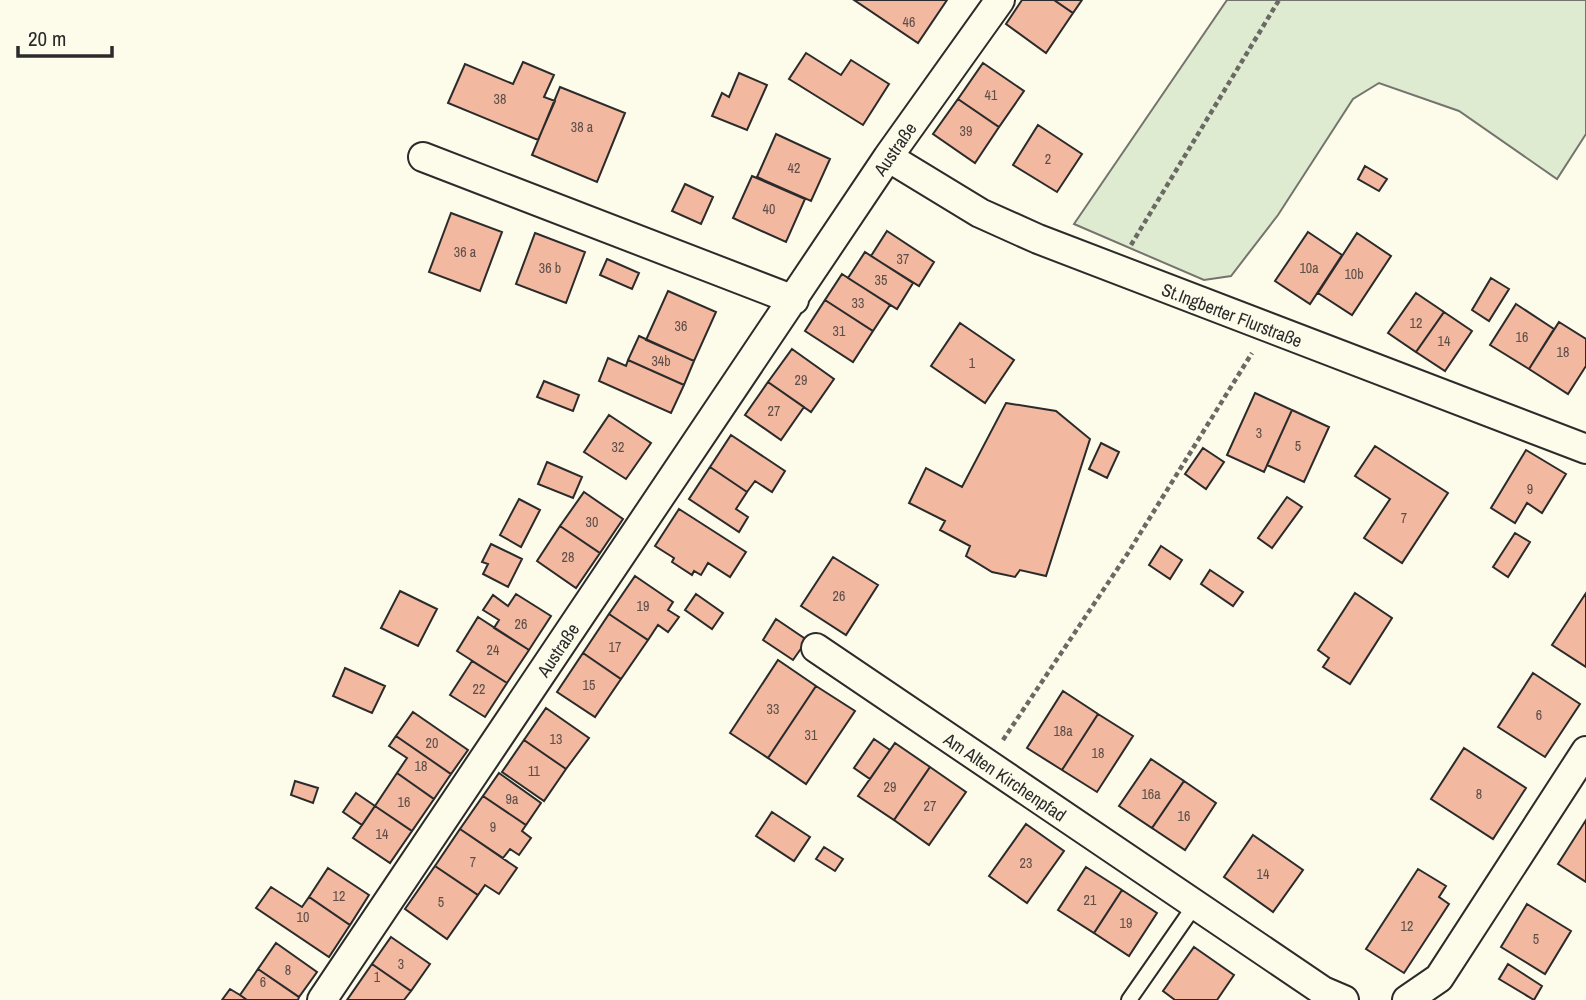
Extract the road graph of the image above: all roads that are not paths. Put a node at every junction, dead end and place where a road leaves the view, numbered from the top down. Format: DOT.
graph roads {
  1 [pos="1000,0"];
  2 [pos="423,157"];
  3 [pos="888,157"];
  4 [pos="794,300"];
  5 [pos="1586,449"];
  6 [pos="816,648"];
  7 [pos="1586,751"];
  8 [pos="1195,905"];
  9 [pos="322,1000"];
  10 [pos="1129,1000"];
  11 [pos="1344,1000"];
  12 [pos="1407,1000"];
  1 -- 3 [label="street, Austraße"];
  2 -- 4 [label="street"];
  3 -- 4 [label="street, Austraße"];
  3 -- 5 [label="street, St.Ingberter Flurstraße"];
  4 -- 9 [label="street, Austraße"];
  6 -- 8 [label="street, Am Alten Kirchenpfad"];
  7 -- 12 [label="street"];
  8 -- 10 [label="lane"];
  8 -- 11 [label="street, Am Alten Kirchenpfad"];
}
